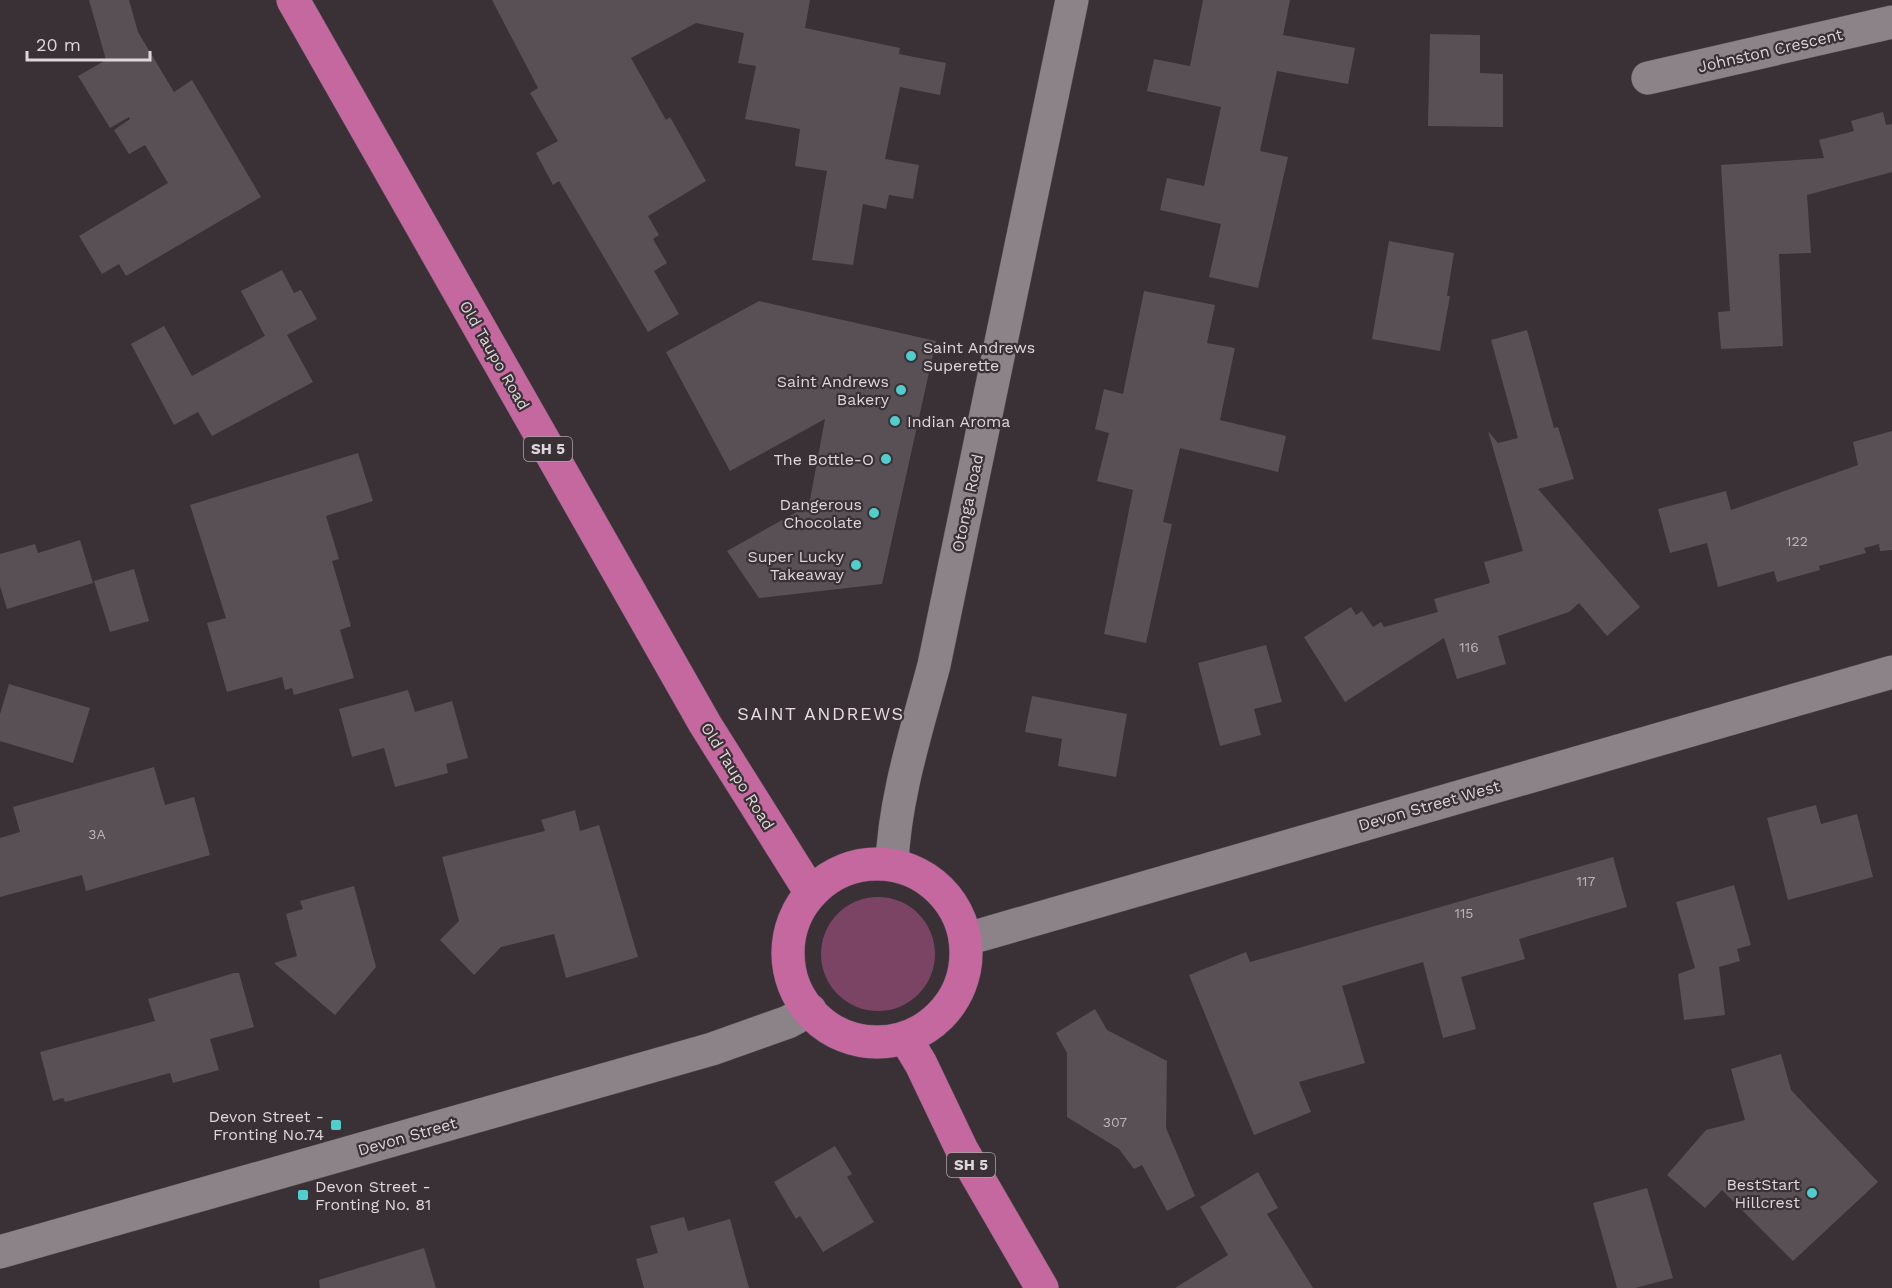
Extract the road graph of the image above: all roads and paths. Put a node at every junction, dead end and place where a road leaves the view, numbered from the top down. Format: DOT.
graph roads {
  1 [pos="293,0"];
  2 [pos="1072,0"];
  3 [pos="1892,22"];
  4 [pos="1648,78"];
  5 [pos="1892,672"];
  6 [pos="892,865"];
  7 [pos="811,893"];
  8 [pos="967,939"];
  9 [pos="810,1010"];
  10 [pos="906,1039"];
  11 [pos="0,1252"];
  12 [pos="1042,1288"];
  1 -- 7 [label="highway, Old Taupo Road / SH 5"];
  2 -- 6 [label="main road, Otonga Road"];
  3 -- 4 [label="main road, Johnston Crescent"];
  5 -- 8 [label="main road, Devon Street West"];
  6 -- 7 [label="highway"];
  6 -- 8 [label="highway"];
  7 -- 9 [label="highway"];
  8 -- 10 [label="highway"];
  9 -- 10 [label="highway"];
  9 -- 11 [label="main road, Devon Street"];
  10 -- 12 [label="highway, SH 5"];
}
